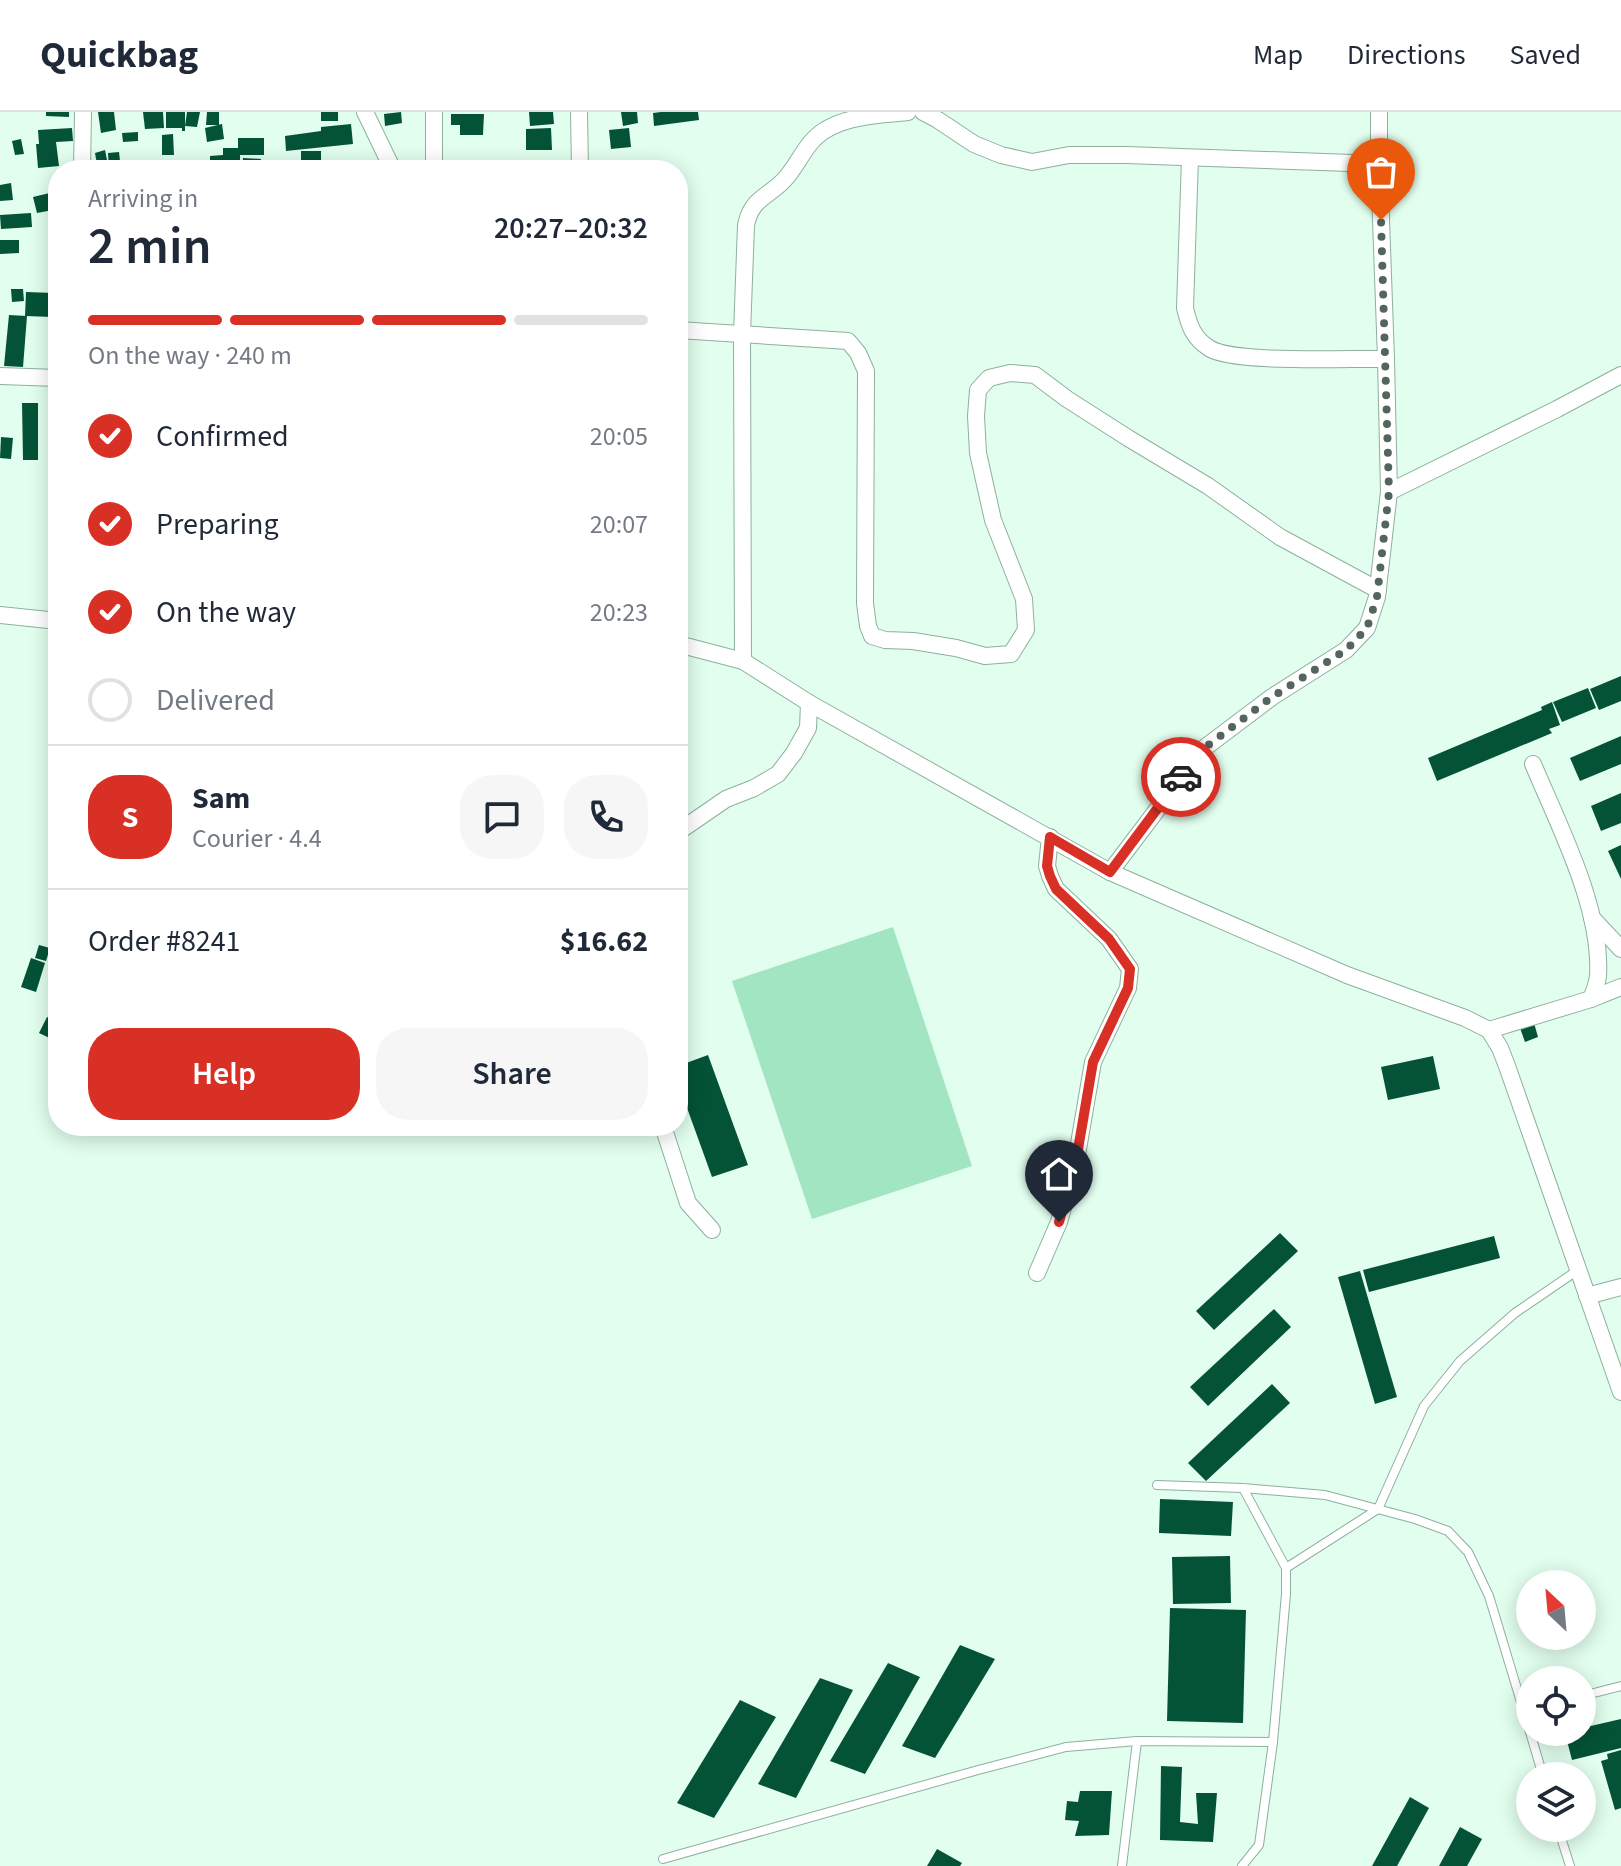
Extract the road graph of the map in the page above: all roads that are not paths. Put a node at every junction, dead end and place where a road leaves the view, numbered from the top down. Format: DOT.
graph roads {
  1 [pos="83,112"];
  2 [pos="365,112"];
  3 [pos="434,112"];
  4 [pos="579,112"];
  5 [pos="908,112"];
  6 [pos="923,112"];
  7 [pos="1379,112"];
  8 [pos="1190,158"];
  9 [pos="82,160"];
  10 [pos="388,160"];
  11 [pos="434,160"];
  12 [pos="580,160"];
  13 [pos="1379,164"];
  14 [pos="688,331"];
  15 [pos="742,334"];
  16 [pos="1386,359"];
  17 [pos="1621,375"];
  18 [pos="0,376"];
  19 [pos="48,378"];
  20 [pos="1389,492"];
  21 [pos="1378,590"];
  22 [pos="0,615"];
  23 [pos="48,620"];
  24 [pos="688,647"];
  25 [pos="743,661"];
  26 [pos="809,703"];
  27 [pos="1533,764"];
  28 [pos="688,825"];
  29 [pos="1050,837"];
  30 [pos="1110,872"];
  31 [pos="1592,918"];
  32 [pos="1621,949"];
  33 [pos="1621,987"];
  34 [pos="1591,999"];
  35 [pos="1489,1030"];
  36 [pos="666,1136"];
  37 [pos="712,1230"];
  38 [pos="1578,1270"];
  39 [pos="1037,1273"];
  40 [pos="1621,1287"];
  41 [pos="1587,1296"];
  42 [pos="1621,1392"];
  43 [pos="1157,1485"];
  44 [pos="1243,1488"];
  45 [pos="1378,1509"];
  46 [pos="1286,1568"];
  47 [pos="1516,1677"];
  48 [pos="1621,1686"];
  49 [pos="1596,1692"];
  50 [pos="1137,1741"];
  51 [pos="1273,1742"];
  52 [pos="1562,1842"];
  53 [pos="663,1859"];
  54 [pos="1122,1866"];
  55 [pos="1242,1866"];
  56 [pos="1570,1866"];
  1 -- 9 [label="street"];
  2 -- 10 [label="street"];
  3 -- 11 [label="street"];
  4 -- 12 [label="street"];
  5 -- 15 [label="street"];
  6 -- 8 [label="street"];
  7 -- 13 [label="street"];
  8 -- 13 [label="street"];
  8 -- 16 [label="street"];
  13 -- 16 [label="street"];
  14 -- 15 [label="street"];
  15 -- 21 [label="street"];
  15 -- 25 [label="street"];
  16 -- 20 [label="street"];
  17 -- 20 [label="street"];
  18 -- 19 [label="street"];
  20 -- 21 [label="street"];
  21 -- 30 [label="street"];
  22 -- 23 [label="street"];
  24 -- 25 [label="street"];
  25 -- 26 [label="street"];
  26 -- 28 [label="street"];
  26 -- 29 [label="street"];
  27 -- 31 [label="street"];
  29 -- 30 [label="street"];
  29 -- 39 [label="street"];
  30 -- 35 [label="street"];
  31 -- 32 [label="street"];
  31 -- 34 [label="street"];
  33 -- 34 [label="street"];
  34 -- 35 [label="street"];
  35 -- 38 [label="street"];
  36 -- 37 [label="street"];
  38 -- 41 [label="street"];
  38 -- 45 [label="lane"];
  40 -- 41 [label="street"];
  41 -- 42 [label="street"];
  43 -- 44 [label="lane"];
  44 -- 45 [label="lane"];
  44 -- 46 [label="lane"];
  45 -- 46 [label="lane"];
  45 -- 47 [label="lane"];
  46 -- 51 [label="lane"];
  48 -- 49 [label="lane"];
  50 -- 51 [label="lane"];
  50 -- 53 [label="lane"];
  50 -- 54 [label="lane"];
  51 -- 55 [label="lane"];
  52 -- 56 [label="lane"];
}
